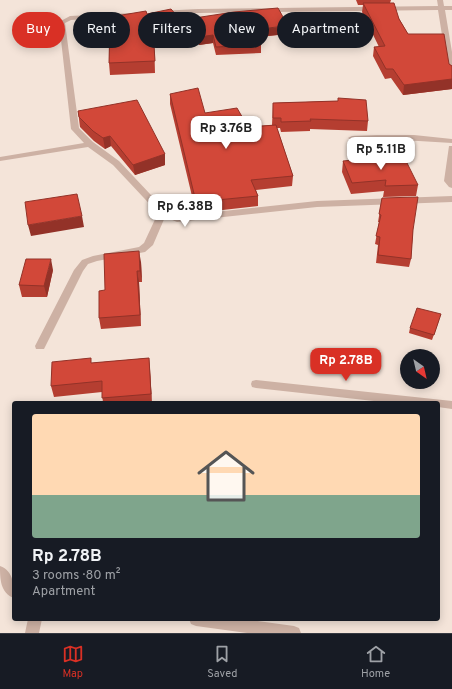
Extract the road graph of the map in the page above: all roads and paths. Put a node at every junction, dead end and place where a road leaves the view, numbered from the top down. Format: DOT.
graph roads {
  1 [pos="440,0"];
  2 [pos="442,8"];
  3 [pos="452,8"];
  4 [pos="183,12"];
  5 [pos="138,14"];
  6 [pos="452,73"];
  7 [pos="352,138"];
  8 [pos="452,141"];
  9 [pos="90,144"];
  10 [pos="452,148"];
  11 [pos="0,159"];
  12 [pos="452,185"];
  13 [pos="452,199"];
  14 [pos="163,212"];
  15 [pos="40,346"];
  16 [pos="256,384"];
  17 [pos="414,401"];
  18 [pos="440,404"];
  19 [pos="452,405"];
  20 [pos="0,572"];
  21 [pos="12,589"];
  22 [pos="35,621"];
  23 [pos="210,621"];
  24 [pos="32,633"];
  25 [pos="294,633"];
  1 -- 2 [label="street"];
  2 -- 3 [label="street"];
  2 -- 4 [label="street"];
  2 -- 6 [label="street"];
  5 -- 9 [label="street"];
  7 -- 8 [label="street"];
  9 -- 11 [label="street"];
  9 -- 14 [label="street"];
  10 -- 12 [label="street"];
  13 -- 14 [label="street"];
  14 -- 15 [label="street"];
  16 -- 17 [label="street"];
  18 -- 19 [label="street"];
  20 -- 21 [label="street"];
  22 -- 24 [label="street"];
  23 -- 25 [label="street"];
}
